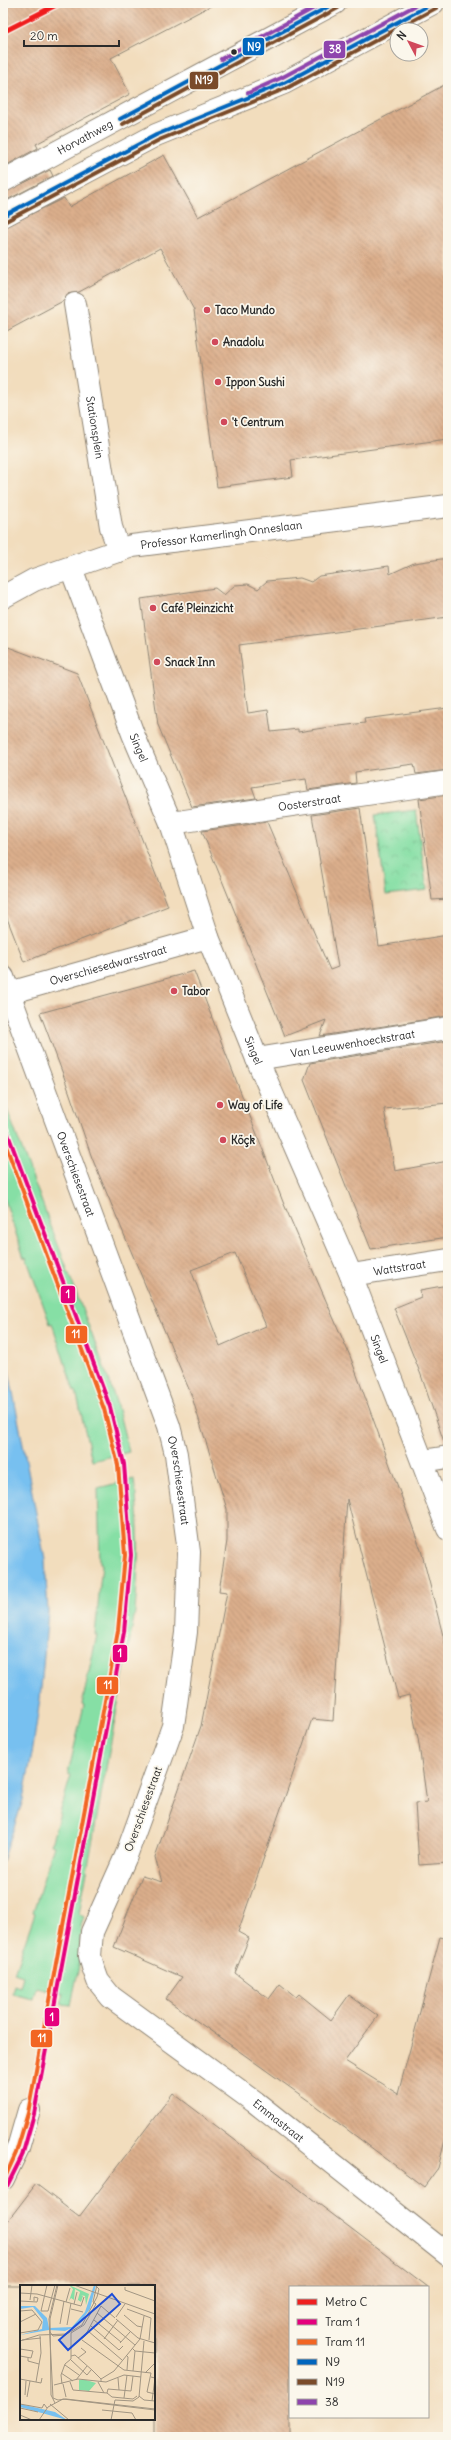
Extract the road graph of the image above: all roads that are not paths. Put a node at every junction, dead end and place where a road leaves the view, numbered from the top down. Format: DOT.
graph roads {
  1 [pos="335,3"];
  2 [pos="433,3"];
  3 [pos="3,181"];
  4 [pos="3,216"];
  5 [pos="75,304"];
  6 [pos="448,506"];
  7 [pos="119,551"];
  8 [pos="71,568"];
  9 [pos="3,597"];
  10 [pos="448,782"];
  11 [pos="171,823"];
  12 [pos="208,937"];
  13 [pos="6,985"];
  14 [pos="448,1028"];
  15 [pos="257,1058"];
  16 [pos="448,1260"];
  17 [pos="351,1275"];
  18 [pos="448,1457"];
  19 [pos="423,1461"];
  20 [pos="448,1529"];
  21 [pos="106,1992"];
  22 [pos="29,2110"];
  23 [pos="3,2179"];
  24 [pos="448,2255"];
  1 -- 3 [label="street, Horvathweg"];
  2 -- 4 [label="street"];
  5 -- 7 [label="street, Stationsplein"];
  6 -- 7 [label="street, Professor Kamerlingh Onneslaan"];
  7 -- 8 [label="street, Professor Kamerlingh Onneslaan"];
  8 -- 9 [label="street, Professor Kamerlingh Onneslaan"];
  8 -- 11 [label="street, Singel"];
  10 -- 11 [label="street, Oosterstraat"];
  11 -- 12 [label="street, Singel"];
  12 -- 13 [label="street, Overschiesedwarsstraat"];
  12 -- 15 [label="street, Singel"];
  13 -- 21 [label="street, Overschiesestraat"];
  14 -- 15 [label="street, Van Leeuwenhoeckstraat"];
  15 -- 17 [label="street, Singel"];
  16 -- 17 [label="street, Wattstraat"];
  17 -- 19 [label="street, Singel"];
  18 -- 19 [label="street"];
  19 -- 20 [label="street, Singel"];
  21 -- 24 [label="street, Emmastraat"];
  22 -- 23 [label="street"];
}
